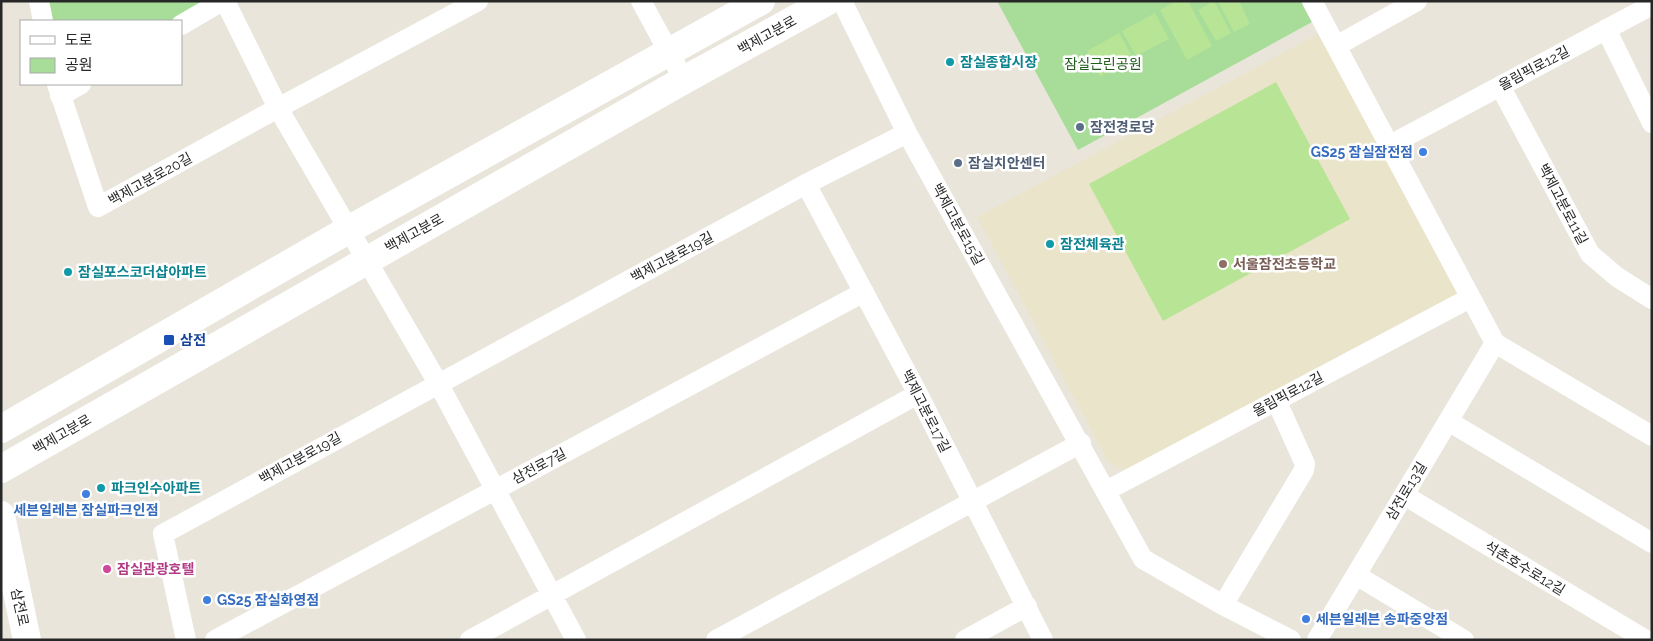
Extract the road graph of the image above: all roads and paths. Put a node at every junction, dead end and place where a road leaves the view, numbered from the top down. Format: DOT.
graph roads {
  1 [pos="39,1"];
  2 [pos="224,1"];
  3 [pos="478,1"];
  4 [pos="640,1"];
  5 [pos="761,1"];
  6 [pos="828,1"];
  7 [pos="842,1"];
  8 [pos="1312,1"];
  9 [pos="1417,1"];
  10 [pos="1652,5"];
  11 [pos="43,20"];
  12 [pos="182,24"];
  13 [pos="1606,29"];
  14 [pos="1336,46"];
  15 [pos="669,53"];
  16 [pos="684,80"];
  17 [pos="77,85"];
  18 [pos="1500,86"];
  19 [pos="59,90"];
  20 [pos="278,108"];
  21 [pos="1652,123"];
  22 [pos="907,133"];
  23 [pos="1390,145"];
  24 [pos="806,184"];
  25 [pos="348,230"];
  26 [pos="366,260"];
  27 [pos="864,292"];
  28 [pos="1470,298"];
  29 [pos="1652,299"];
  30 [pos="1495,343"];
  31 [pos="438,383"];
  32 [pos="918,394"];
  33 [pos="1276,400"];
  34 [pos="1448,421"];
  35 [pos="1,429"];
  36 [pos="1652,436"];
  37 [pos="1081,443"];
  38 [pos="1,469"];
  39 [pos="495,490"];
  40 [pos="1106,491"];
  41 [pos="1404,496"];
  42 [pos="973,501"];
  43 [pos="1,516"];
  44 [pos="1652,543"];
  45 [pos="1356,575"];
  46 [pos="552,595"];
  47 [pos="1223,605"];
  48 [pos="1026,606"];
  49 [pos="27,640"];
  50 [pos="186,640"];
  51 [pos="215,640"];
  52 [pos="470,640"];
  53 [pos="576,640"];
  54 [pos="716,640"];
  55 [pos="964,640"];
  56 [pos="1043,640"];
  57 [pos="1291,640"];
  58 [pos="1317,640"];
  59 [pos="1464,640"];
  60 [pos="1646,640"];
  1 -- 11 [label="street"];
  2 -- 12 [label="street"];
  2 -- 20 [label="street"];
  3 -- 20 [label="street"];
  4 -- 15 [label="street"];
  5 -- 15 [label="main road"];
  6 -- 16 [label="main road, 백제고분로"];
  7 -- 22 [label="street, 백제고분로15길"];
  8 -- 14 [label="street"];
  9 -- 14 [label="street"];
  10 -- 13 [label="street, 올림픽로12길"];
  13 -- 18 [label="street, 올림픽로12길"];
  13 -- 21 [label="street"];
  14 -- 23 [label="street"];
  15 -- 16 [label="street"];
  15 -- 25 [label="main road"];
  16 -- 26 [label="main road, 백제고분로"];
  17 -- 19 [label="street, 백제고분로20길"];
  18 -- 23 [label="street, 올림픽로12길"];
  18 -- 29 [label="street, 백제고분로11길"];
  19 -- 20 [label="street, 백제고분로20길"];
  20 -- 25 [label="street"];
  22 -- 24 [label="street, 백제고분로19길"];
  22 -- 37 [label="street, 백제고분로15길"];
  23 -- 28 [label="street"];
  24 -- 27 [label="street, 백제고분로17길"];
  24 -- 31 [label="street, 백제고분로19길"];
  25 -- 26 [label="street"];
  25 -- 35 [label="main road"];
  26 -- 31 [label="street"];
  26 -- 38 [label="main road, 백제고분로"];
  27 -- 32 [label="street, 백제고분로17길"];
  27 -- 39 [label="street, 삼전로7길"];
  28 -- 30 [label="street"];
  28 -- 33 [label="street, 올림픽로12길"];
  30 -- 34 [label="street, 삼전로13길"];
  30 -- 36 [label="street"];
  31 -- 39 [label="street"];
  31 -- 50 [label="street, 백제고분로19길"];
  32 -- 42 [label="street, 백제고분로17길"];
  32 -- 46 [label="street"];
  33 -- 40 [label="street, 올림픽로12길"];
  33 -- 47 [label="street"];
  34 -- 41 [label="street, 삼전로13길"];
  34 -- 44 [label="street"];
  37 -- 40 [label="street, 백제고분로15길"];
  37 -- 42 [label="street"];
  39 -- 46 [label="street"];
  39 -- 51 [label="street, 삼전로7길"];
  40 -- 47 [label="street, 백제고분로15길"];
  41 -- 45 [label="street, 삼전로13길"];
  41 -- 60 [label="street, 석촌호수로12길"];
  42 -- 48 [label="street, 백제고분로17길"];
  42 -- 54 [label="street"];
  43 -- 49 [label="main road, 삼전로"];
  45 -- 58 [label="street, 삼전로13길"];
  45 -- 59 [label="street"];
  46 -- 52 [label="street"];
  46 -- 53 [label="street"];
  47 -- 57 [label="street, 백제고분로15길"];
  48 -- 55 [label="street"];
  48 -- 56 [label="street, 백제고분로17길"];
}
